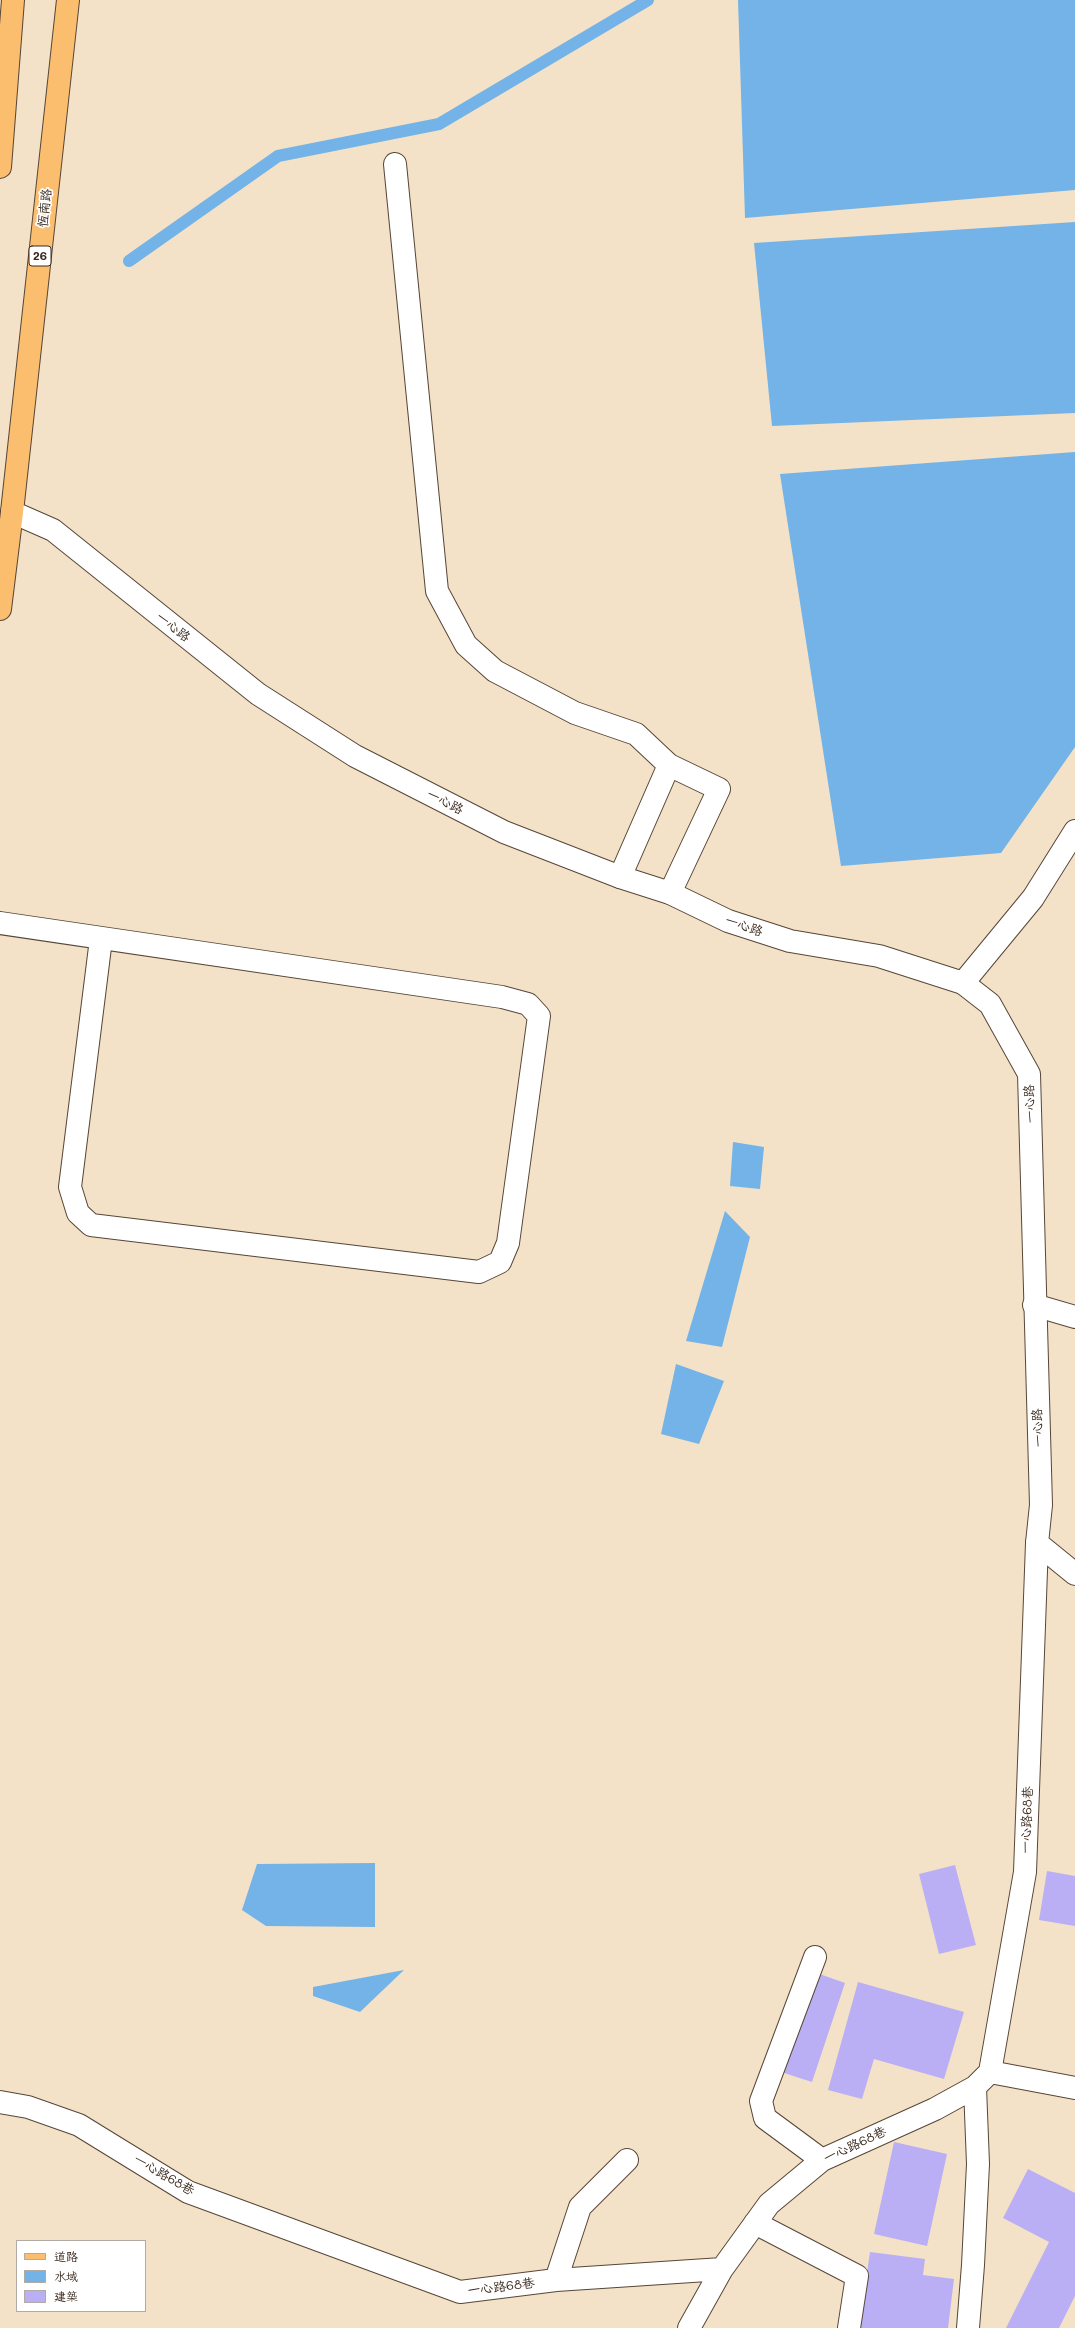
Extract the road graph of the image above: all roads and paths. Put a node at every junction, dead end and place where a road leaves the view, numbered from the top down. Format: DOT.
graph roads {
  1 [pos="13,0"];
  2 [pos="68,0"];
  3 [pos="395,164"];
  4 [pos="0,167"];
  5 [pos="6,511"];
  6 [pos="0,609"];
  7 [pos="669,765"];
  8 [pos="1075,831"];
  9 [pos="620,877"];
  10 [pos="670,894"];
  11 [pos="0,923"];
  12 [pos="101,939"];
  13 [pos="963,983"];
  14 [pos="1034,1305"];
  15 [pos="1075,1317"];
  16 [pos="1037,1543"];
  17 [pos="1075,1574"];
  18 [pos="815,1957"];
  19 [pos="983,2079"];
  20 [pos="1075,2088"];
  21 [pos="0,2102"];
  22 [pos="626,2160"];
  23 [pos="822,2160"];
  24 [pos="756,2223"];
  25 [pos="722,2269"];
  26 [pos="556,2280"];
  27 [pos="689,2328"];
  28 [pos="849,2328"];
  29 [pos="968,2328"];
  1 -- 4 [label="main road"];
  2 -- 5 [label="main road, 恆南路 / 26"];
  3 -- 7 [label="street"];
  5 -- 6 [label="main road, 26"];
  5 -- 9 [label="street, 一心路"];
  7 -- 9 [label="street"];
  7 -- 10 [label="street"];
  8 -- 13 [label="street"];
  9 -- 10 [label="street, 一心路"];
  10 -- 13 [label="street, 一心路"];
  11 -- 12 [label="street"];
  12 -- 12 [label="street"];
  13 -- 14 [label="street, 一心路"];
  14 -- 15 [label="street"];
  14 -- 16 [label="street, 一心路"];
  16 -- 17 [label="street"];
  16 -- 19 [label="street, 一心路68巷"];
  18 -- 23 [label="street"];
  19 -- 20 [label="street"];
  19 -- 23 [label="street, 一心路68巷"];
  19 -- 29 [label="street, 一心路68巷"];
  21 -- 26 [label="street, 一心路68巷"];
  22 -- 26 [label="street"];
  23 -- 24 [label="street, 一心路68巷"];
  24 -- 25 [label="street, 一心路68巷"];
  24 -- 28 [label="street"];
  25 -- 26 [label="street, 一心路68巷"];
  25 -- 27 [label="street"];
}
